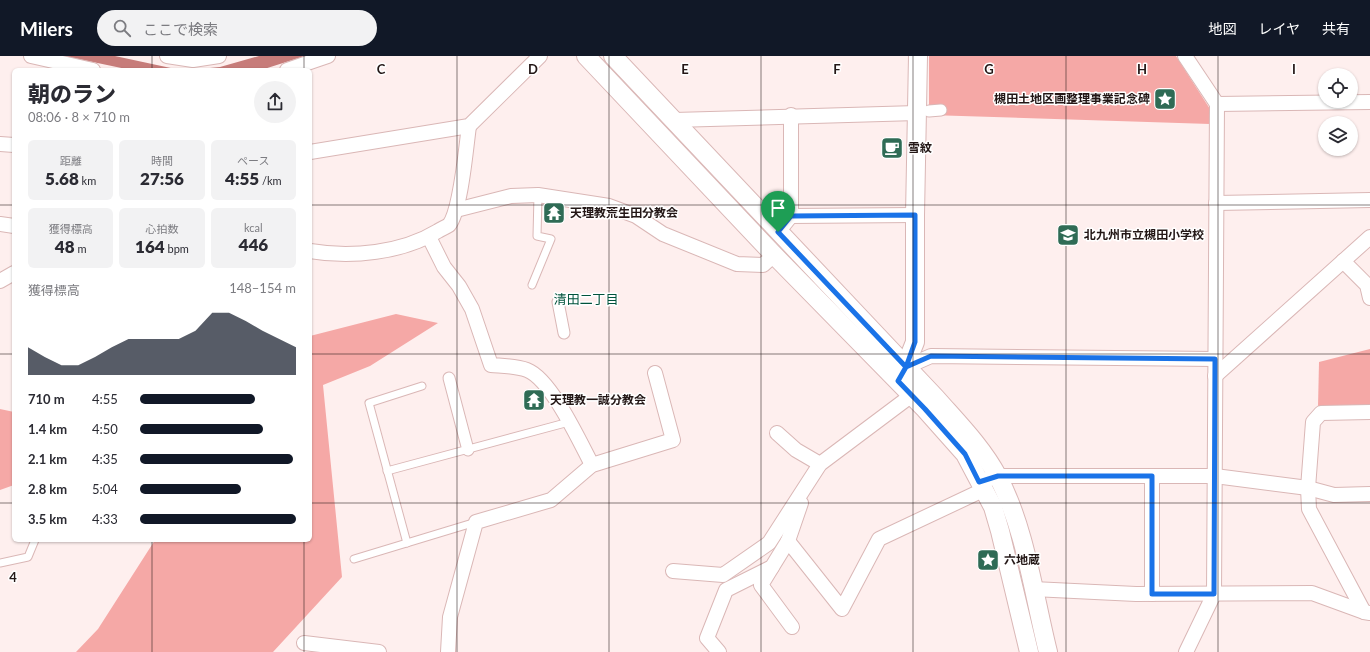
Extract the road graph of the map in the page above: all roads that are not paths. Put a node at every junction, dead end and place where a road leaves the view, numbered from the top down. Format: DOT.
graph roads {
  1 [pos="31,56"];
  2 [pos="167,56"];
  3 [pos="328,56"];
  4 [pos="540,56"];
  5 [pos="586,56"];
  6 [pos="613,56"];
  7 [pos="918,56"];
  8 [pos="1185,56"];
  9 [pos="214,60"];
  10 [pos="84,68"];
  11 [pos="293,68"];
  12 [pos="1370,102"];
  13 [pos="1217,104"];
  14 [pos="941,110"];
  15 [pos="923,112"];
  16 [pos="791,115"];
  17 [pos="674,120"];
  18 [pos="470,126"];
  19 [pos="0,144"];
  20 [pos="12,145"];
  21 [pos="312,152"];
  22 [pos="538,195"];
  23 [pos="1370,200"];
  24 [pos="1216,202"];
  25 [pos="456,210"];
  26 [pos="915,215"];
  27 [pos="791,216"];
  28 [pos="0,224"];
  29 [pos="12,226"];
  30 [pos="778,232"];
  31 [pos="429,237"];
  32 [pos="1370,237"];
  33 [pos="312,251"];
  34 [pos="774,255"];
  35 [pos="1343,261"];
  36 [pos="12,274"];
  37 [pos="0,281"];
  38 [pos="532,285"];
  39 [pos="1370,298"];
  40 [pos="558,302"];
  41 [pos="564,333"];
  42 [pos="1215,359"];
  43 [pos="655,373"];
  44 [pos="902,374"];
  45 [pos="1215,376"];
  46 [pos="449,378"];
  47 [pos="422,386"];
  48 [pos="912,395"];
  49 [pos="1370,412"];
  50 [pos="569,422"];
  51 [pos="777,434"];
  52 [pos="468,450"];
  53 [pos="820,464"];
  54 [pos="592,465"];
  55 [pos="387,471"];
  56 [pos="998,476"];
  57 [pos="1152,476"];
  58 [pos="1215,476"];
  59 [pos="807,484"];
  60 [pos="981,486"];
  61 [pos="1308,488"];
  62 [pos="1370,494"];
  63 [pos="476,522"];
  64 [pos="788,541"];
  65 [pos="34,542"];
  66 [pos="407,543"];
  67 [pos="354,559"];
  68 [pos="0,563"];
  69 [pos="772,566"];
  70 [pos="673,571"];
  71 [pos="1033,589"];
  72 [pos="1152,594"];
  73 [pos="1214,594"];
  74 [pos="1367,613"];
  75 [pos="792,627"];
  76 [pos="304,643"];
  77 [pos="379,652"];
  78 [pos="448,652"];
  79 [pos="719,652"];
  80 [pos="1030,652"];
  81 [pos="1048,652"];
  82 [pos="1186,652"];
  1 -- 10 [label="street"];
  2 -- 9 [label="street"];
  3 -- 11 [label="street"];
  4 -- 18 [label="street"];
  5 -- 34 [label="street"];
  6 -- 17 [label="street"];
  7 -- 15 [label="street"];
  8 -- 13 [label="street"];
  12 -- 13 [label="street"];
  13 -- 24 [label="street"];
  14 -- 15 [label="street"];
  15 -- 16 [label="street"];
  15 -- 26 [label="street"];
  16 -- 17 [label="street"];
  16 -- 27 [label="street"];
  17 -- 30 [label="street"];
  18 -- 21 [label="street"];
  18 -- 25 [label="street"];
  19 -- 20 [label="street"];
  22 -- 25 [label="street"];
  22 -- 34 [label="street"];
  22 -- 38 [label="lane"];
  23 -- 24 [label="street"];
  24 -- 42 [label="street"];
  25 -- 31 [label="street"];
  26 -- 27 [label="street"];
  26 -- 44 [label="street"];
  27 -- 30 [label="street"];
  28 -- 29 [label="street"];
  30 -- 44 [label="street"];
  31 -- 33 [label="street"];
  31 -- 50 [label="street"];
  32 -- 35 [label="street"];
  34 -- 44 [label="street"];
  35 -- 39 [label="street"];
  35 -- 45 [label="street"];
  36 -- 37 [label="street"];
  40 -- 41 [label="street"];
  42 -- 44 [label="street"];
  42 -- 45 [label="street"];
  43 -- 54 [label="street"];
  44 -- 48 [label="street"];
  44 -- 56 [label="street"];
  45 -- 58 [label="street"];
  46 -- 52 [label="street"];
  47 -- 55 [label="lane"];
  48 -- 53 [label="street"];
  48 -- 60 [label="street"];
  49 -- 61 [label="street"];
  50 -- 52 [label="lane"];
  50 -- 54 [label="street"];
  51 -- 53 [label="street"];
  52 -- 55 [label="lane"];
  53 -- 59 [label="street"];
  54 -- 63 [label="street"];
  55 -- 66 [label="lane"];
  56 -- 57 [label="street"];
  56 -- 60 [label="street"];
  56 -- 71 [label="street"];
  57 -- 58 [label="street"];
  57 -- 72 [label="street"];
  58 -- 61 [label="street"];
  58 -- 73 [label="street"];
  59 -- 64 [label="street"];
  59 -- 70 [label="street"];
  60 -- 64 [label="street"];
  60 -- 80 [label="street"];
  61 -- 62 [label="street"];
  61 -- 74 [label="street"];
  63 -- 66 [label="lane"];
  63 -- 78 [label="street"];
  64 -- 69 [label="street"];
  65 -- 68 [label="lane"];
  66 -- 67 [label="lane"];
  69 -- 75 [label="street"];
  69 -- 79 [label="street"];
  71 -- 72 [label="street"];
  71 -- 81 [label="street"];
  72 -- 73 [label="street"];
  73 -- 74 [label="street"];
  73 -- 82 [label="street"];
  76 -- 77 [label="street"];
}
